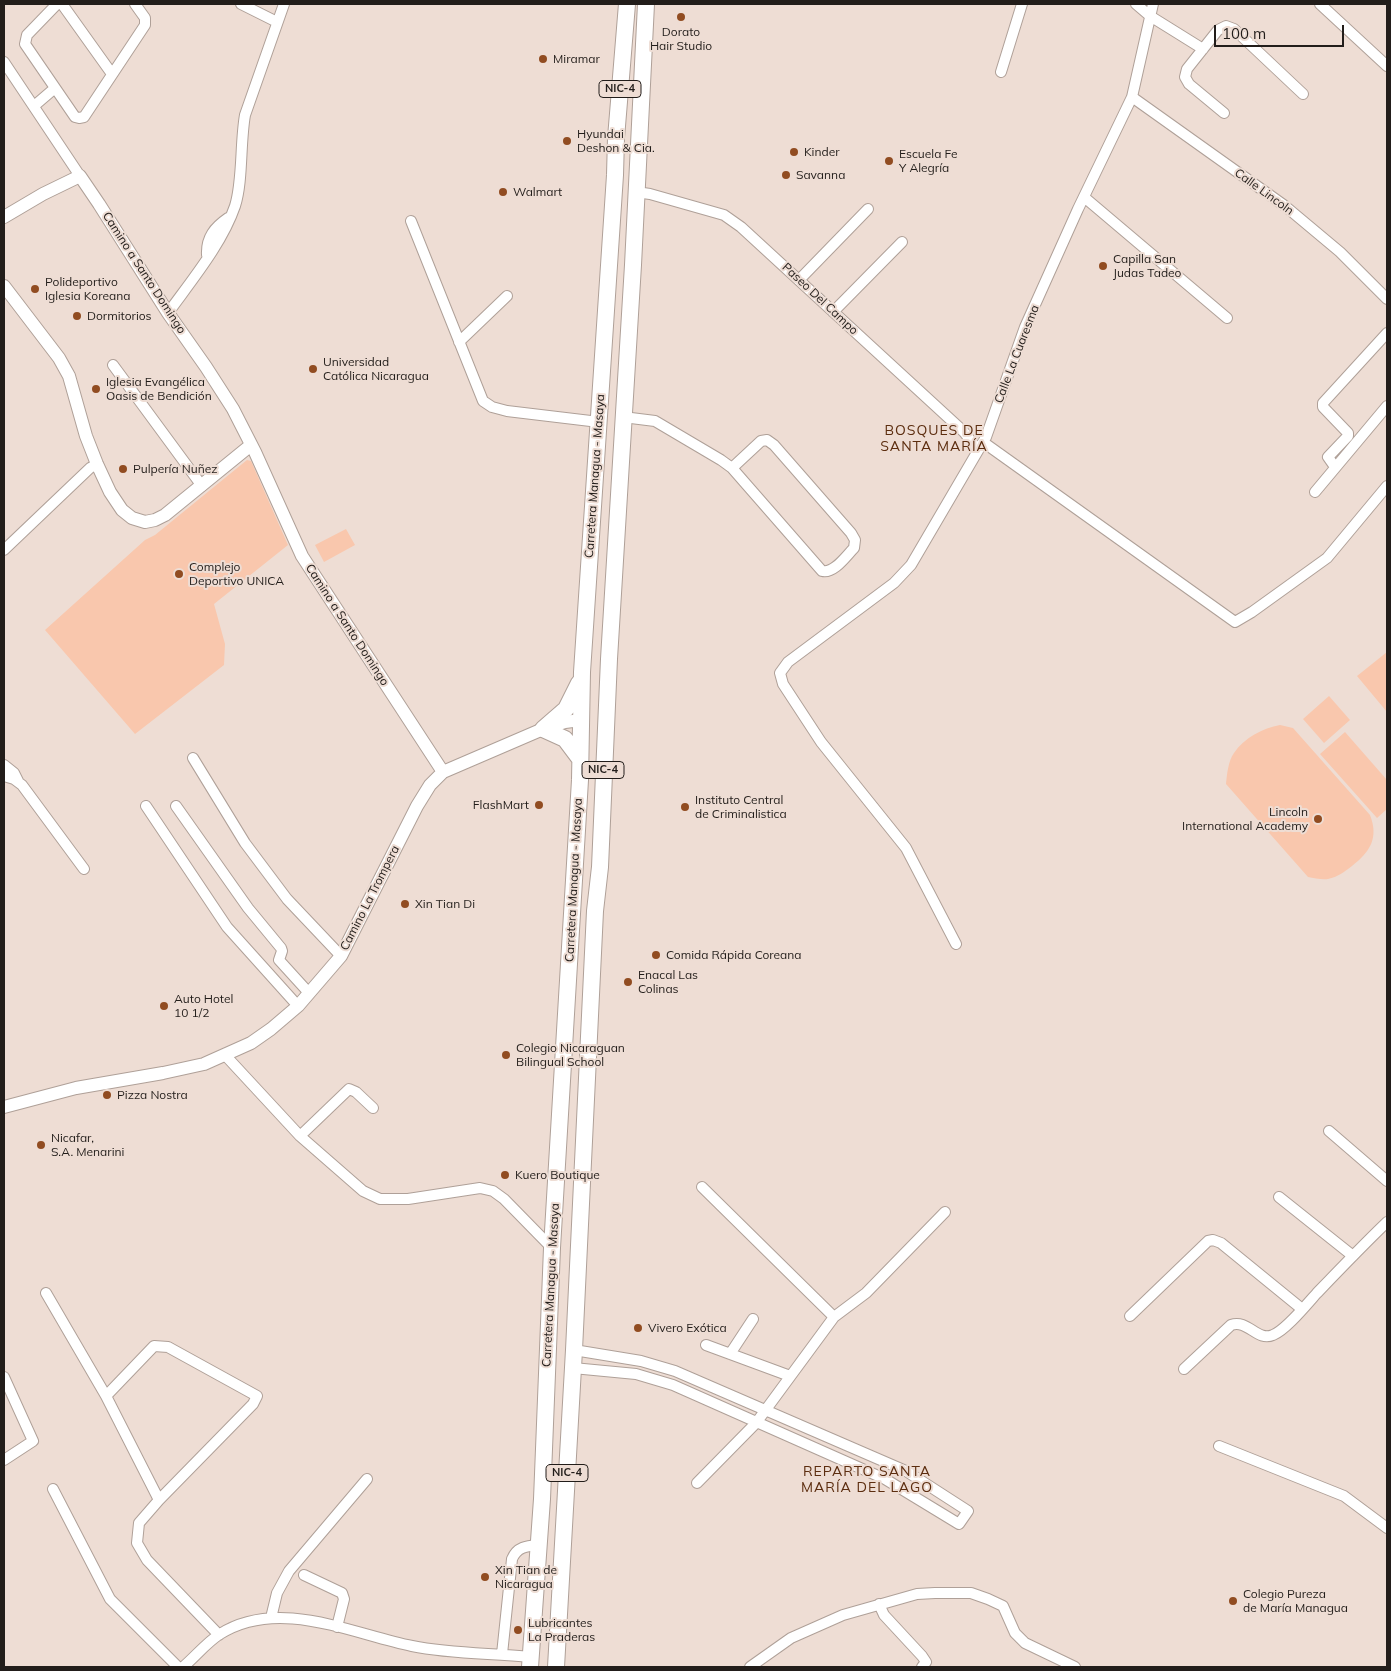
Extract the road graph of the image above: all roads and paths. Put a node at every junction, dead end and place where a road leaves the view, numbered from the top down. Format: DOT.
graph roads {
  1 [pos="57,4"];
  2 [pos="62,4"];
  3 [pos="135,4"];
  4 [pos="241,4"];
  5 [pos="284,4"];
  6 [pos="627,4"];
  7 [pos="1022,4"];
  8 [pos="1136,4"];
  9 [pos="1153,4"];
  10 [pos="1320,4"];
  11 [pos="645,8"];
  12 [pos="1150,16"];
  13 [pos="277,22"];
  14 [pos="1203,49"];
  15 [pos="4,62"];
  16 [pos="1387,66"];
  17 [pos="1001,72"];
  18 [pos="112,74"];
  19 [pos="55,88"];
  20 [pos="1304,94"];
  21 [pos="1132,97"];
  22 [pos="34,106"];
  23 [pos="1224,113"];
  24 [pos="616,138"];
  25 [pos="639,142"];
  26 [pos="637,172"];
  27 [pos="615,175"];
  28 [pos="80,176"];
  29 [pos="636,192"];
  30 [pos="1084,197"];
  31 [pos="868,209"];
  32 [pos="4,217"];
  33 [pos="411,221"];
  34 [pos="902,242"];
  35 [pos="799,280"];
  36 [pos="4,286"];
  37 [pos="507,296"];
  38 [pos="1387,299"];
  39 [pos="833,312"];
  40 [pos="168,313"];
  41 [pos="1227,318"];
  42 [pos="1387,333"];
  43 [pos="460,342"];
  44 [pos="113,365"];
  45 [pos="1387,406"];
  46 [pos="623,416"];
  47 [pos="599,422"];
  48 [pos="251,445"];
  49 [pos="981,446"];
  50 [pos="97,464"];
  51 [pos="1335,467"];
  52 [pos="732,468"];
  53 [pos="202,486"];
  54 [pos="1387,486"];
  55 [pos="1315,492"];
  56 [pos="4,550"];
  57 [pos="609,659"];
  58 [pos="582,672"];
  59 [pos="580,720"];
  60 [pos="543,729"];
  61 [pos="193,758"];
  62 [pos="580,759"];
  63 [pos="4,765"];
  64 [pos="443,772"];
  65 [pos="4,776"];
  66 [pos="18,781"];
  67 [pos="146,806"];
  68 [pos="176,806"];
  69 [pos="600,867"];
  70 [pos="84,869"];
  71 [pos="956,944"];
  72 [pos="340,956"];
  73 [pos="309,993"];
  74 [pos="298,1006"];
  75 [pos="225,1055"];
  76 [pos="4,1107"];
  77 [pos="373,1108"];
  78 [pos="1329,1131"];
  79 [pos="300,1136"];
  80 [pos="1387,1181"];
  81 [pos="702,1187"];
  82 [pos="1279,1197"];
  83 [pos="945,1212"];
  84 [pos="1387,1222"];
  85 [pos="552,1248"];
  86 [pos="1353,1256"];
  87 [pos="46,1293"];
  88 [pos="1302,1309"];
  89 [pos="1130,1316"];
  90 [pos="834,1317"];
  91 [pos="753,1319"];
  92 [pos="706,1345"];
  93 [pos="574,1350"];
  94 [pos="730,1354"];
  95 [pos="573,1368"];
  96 [pos="1184,1369"];
  97 [pos="790,1376"];
  98 [pos="4,1377"];
  99 [pos="106,1396"];
  100 [pos="766,1410"];
  101 [pos="756,1422"];
  102 [pos="1219,1446"];
  103 [pos="4,1460"];
  104 [pos="367,1479"];
  105 [pos="697,1483"];
  106 [pos="53,1489"];
  107 [pos="159,1500"];
  108 [pos="1387,1528"];
  109 [pos="564,1531"];
  110 [pos="538,1545"];
  111 [pos="304,1575"];
  112 [pos="560,1577"];
  113 [pos="879,1604"];
  114 [pos="271,1618"];
  115 [pos="337,1628"];
  116 [pos="219,1635"];
  117 [pos="502,1654"];
  118 [pos="530,1664"];
  119 [pos="178,1667"];
  120 [pos="183,1667"];
  121 [pos="556,1667"];
  122 [pos="750,1667"];
  123 [pos="922,1667"];
  124 [pos="1075,1667"];
  1 -- 19 [label="street"];
  2 -- 18 [label="street"];
  3 -- 18 [label="street"];
  4 -- 13 [label="street"];
  5 -- 13 [label="street"];
  6 -- 24 [label="highway, Carretera Managua - Masaya / NIC-4"];
  7 -- 17 [label="street"];
  8 -- 12 [label="street"];
  9 -- 12 [label="street, Calle La Cuaresma"];
  10 -- 16 [label="street"];
  11 -- 25 [label="highway, Carretera Managua - Masaya / NIC-4"];
  12 -- 14 [label="street"];
  12 -- 21 [label="street, Calle La Cuaresma"];
  13 -- 40 [label="street"];
  14 -- 20 [label="street"];
  14 -- 23 [label="street"];
  15 -- 22 [label="street"];
  18 -- 19 [label="street"];
  19 -- 22 [label="street"];
  21 -- 30 [label="street, Calle La Cuaresma"];
  21 -- 38 [label="street, Calle Lincoln"];
  22 -- 28 [label="street"];
  24 -- 25 [label="highway"];
  24 -- 27 [label="highway, Carretera Managua - Masaya / NIC-4"];
  25 -- 26 [label="highway, Carretera Managua - Masaya / NIC-4"];
  26 -- 27 [label="highway"];
  26 -- 29 [label="highway, Carretera Managua - Masaya / NIC-4"];
  27 -- 47 [label="highway, Carretera Managua - Masaya / NIC-4"];
  28 -- 32 [label="street"];
  28 -- 40 [label="street, Camino a Santo Domingo"];
  29 -- 35 [label="street, Paseo Del Campo"];
  29 -- 46 [label="highway, Carretera Managua - Masaya / NIC-4"];
  30 -- 41 [label="street"];
  30 -- 49 [label="street, Calle La Cuaresma"];
  31 -- 35 [label="street"];
  33 -- 43 [label="street"];
  34 -- 39 [label="street"];
  35 -- 39 [label="street, Paseo Del Campo"];
  36 -- 50 [label="street"];
  37 -- 43 [label="street"];
  39 -- 49 [label="street, Paseo Del Campo"];
  40 -- 48 [label="street, Camino a Santo Domingo"];
  42 -- 51 [label="street"];
  43 -- 47 [label="street"];
  44 -- 53 [label="street"];
  45 -- 51 [label="street"];
  46 -- 52 [label="street"];
  46 -- 57 [label="highway, Carretera Managua - Masaya / NIC-4"];
  47 -- 58 [label="highway, Carretera Managua - Masaya / NIC-4"];
  48 -- 53 [label="street"];
  48 -- 64 [label="street, Camino a Santo Domingo"];
  49 -- 54 [label="street, Paseo Del Campo"];
  49 -- 71 [label="street, Calle La Cuaresma"];
  50 -- 53 [label="street"];
  50 -- 56 [label="street"];
  51 -- 55 [label="street"];
  52 -- 52 [label="street"];
  57 -- 59 [label="highway"];
  57 -- 69 [label="highway, Carretera Managua - Masaya / NIC-4"];
  58 -- 59 [label="highway, Carretera Managua - Masaya / NIC-4"];
  58 -- 60 [label="highway"];
  59 -- 60 [label="street"];
  59 -- 62 [label="highway, Carretera Managua - Masaya / NIC-4"];
  59 -- 69 [label="highway"];
  60 -- 62 [label="highway"];
  60 -- 64 [label="street"];
  61 -- 72 [label="street"];
  62 -- 85 [label="highway, Carretera Managua - Masaya / NIC-4"];
  63 -- 66 [label="street"];
  64 -- 72 [label="street, Camino La Trompera"];
  65 -- 66 [label="street"];
  66 -- 70 [label="street"];
  67 -- 74 [label="street"];
  68 -- 73 [label="street"];
  69 -- 93 [label="highway, Carretera Managua - Masaya / NIC-4"];
  72 -- 73 [label="street, Camino La Trompera"];
  73 -- 74 [label="street, Camino La Trompera"];
  74 -- 75 [label="street, Camino La Trompera"];
  75 -- 76 [label="street, Camino La Trompera"];
  75 -- 79 [label="street"];
  77 -- 79 [label="street"];
  78 -- 80 [label="street"];
  79 -- 85 [label="street"];
  81 -- 90 [label="street"];
  82 -- 86 [label="street"];
  83 -- 90 [label="street"];
  84 -- 86 [label="street"];
  85 -- 110 [label="highway, Carretera Managua - Masaya / NIC-4"];
  86 -- 88 [label="street"];
  87 -- 99 [label="street"];
  88 -- 89 [label="street"];
  88 -- 96 [label="street"];
  90 -- 97 [label="street"];
  91 -- 94 [label="street"];
  92 -- 94 [label="street"];
  93 -- 95 [label="highway, Carretera Managua - Masaya / NIC-4"];
  93 -- 100 [label="street"];
  94 -- 97 [label="street"];
  95 -- 101 [label="street"];
  95 -- 109 [label="highway, Carretera Managua - Masaya / NIC-4"];
  97 -- 100 [label="street"];
  98 -- 103 [label="street"];
  99 -- 107 [label="street"];
  99 -- 107 [label="street"];
  100 -- 101 [label="street"];
  100 -- 101 [label="street"];
  101 -- 105 [label="street"];
  102 -- 108 [label="street"];
  104 -- 114 [label="street"];
  106 -- 119 [label="street"];
  107 -- 116 [label="street"];
  109 -- 110 [label="highway"];
  109 -- 112 [label="highway, Carretera Managua - Masaya / NIC-4"];
  110 -- 112 [label="highway"];
  110 -- 117 [label="street"];
  110 -- 118 [label="highway, Carretera Managua - Masaya / NIC-4"];
  111 -- 115 [label="street"];
  112 -- 121 [label="highway, Carretera Managua - Masaya / NIC-4"];
  113 -- 122 [label="street"];
  113 -- 123 [label="street"];
  113 -- 124 [label="street"];
  114 -- 115 [label="street"];
  114 -- 116 [label="street"];
  115 -- 117 [label="street"];
  116 -- 120 [label="street"];
  117 -- 118 [label="street"];
}
